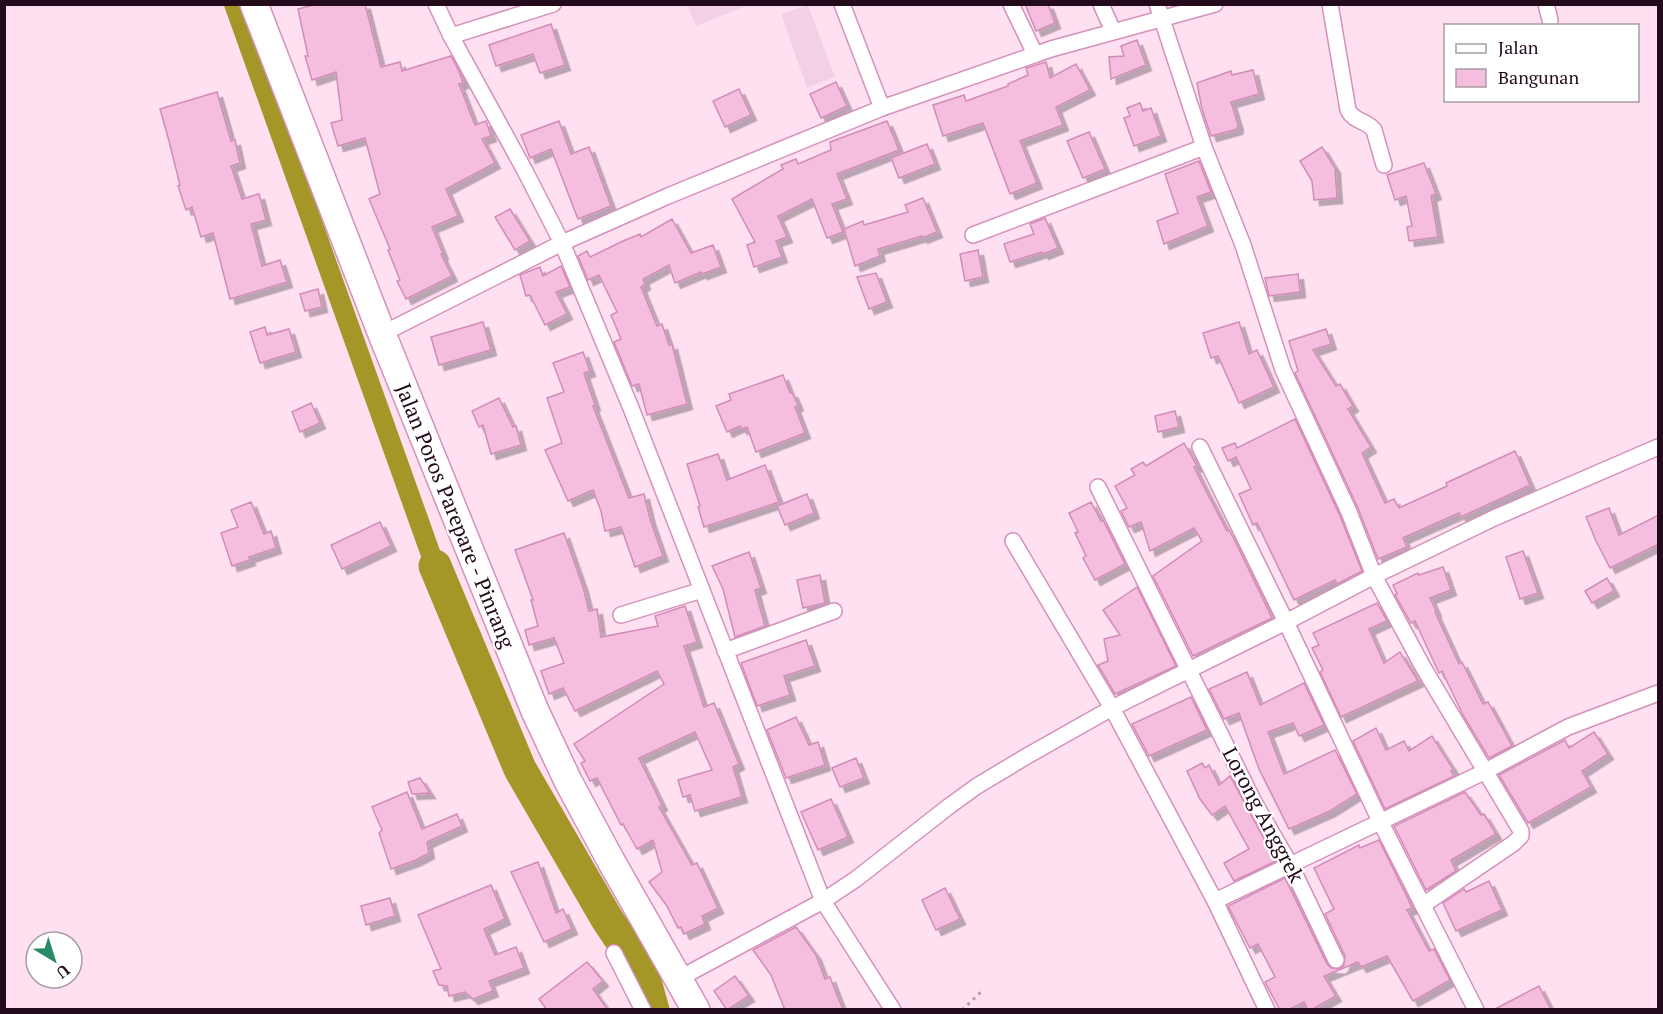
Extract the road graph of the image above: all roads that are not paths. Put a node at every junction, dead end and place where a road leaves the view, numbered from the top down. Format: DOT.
graph roads {
  1 [pos="254,4"];
  2 [pos="436,4"];
  3 [pos="553,4"];
  4 [pos="842,4"];
  5 [pos="1011,4"];
  6 [pos="1101,4"];
  7 [pos="1215,4"];
  8 [pos="1330,4"];
  9 [pos="1546,4"];
  10 [pos="1159,11"];
  11 [pos="1550,20"];
  12 [pos="1113,31"];
  13 [pos="451,36"];
  14 [pos="1035,54"];
  15 [pos="882,108"];
  16 [pos="1204,147"];
  17 [pos="1384,165"];
  18 [pos="973,235"];
  19 [pos="562,243"];
  20 [pos="382,334"];
  21 [pos="1200,447"];
  22 [pos="1659,447"];
  23 [pos="1098,487"];
  24 [pos="1013,541"];
  25 [pos="1374,576"];
  26 [pos="702,590"];
  27 [pos="834,610"];
  28 [pos="621,615"];
  29 [pos="1286,622"];
  30 [pos="725,651"];
  31 [pos="1189,671"];
  32 [pos="1659,693"];
  33 [pos="1112,708"];
  34 [pos="1484,772"];
  35 [pos="1380,821"];
  36 [pos="1291,866"];
  37 [pos="822,901"];
  38 [pos="1215,901"];
  39 [pos="1423,905"];
  40 [pos="614,953"];
  41 [pos="1336,960"];
  42 [pos="680,978"];
  43 [pos="643,1010"];
  44 [pos="696,1010"];
  45 [pos="893,1010"];
  46 [pos="1267,1010"];
  47 [pos="1476,1010"];
  1 -- 20 [label="highway, Jalan Poros Parepare - Pinrang"];
  2 -- 13 [label="street"];
  3 -- 13 [label="street"];
  4 -- 15 [label="street"];
  5 -- 14 [label="street"];
  6 -- 12 [label="street"];
  7 -- 10 [label="street"];
  8 -- 17 [label="street"];
  9 -- 11 [label="street"];
  10 -- 12 [label="street"];
  10 -- 16 [label="street"];
  12 -- 14 [label="street"];
  13 -- 19 [label="street"];
  14 -- 15 [label="street"];
  15 -- 19 [label="street"];
  16 -- 18 [label="street"];
  16 -- 25 [label="street"];
  19 -- 20 [label="street"];
  19 -- 26 [label="street"];
  20 -- 42 [label="highway, Jalan Poros Parepare - Pinrang"];
  21 -- 29 [label="street"];
  22 -- 25 [label="street"];
  23 -- 31 [label="street, Lorong Anggrek"];
  24 -- 33 [label="street"];
  25 -- 29 [label="street"];
  25 -- 34 [label="street"];
  26 -- 28 [label="street"];
  26 -- 30 [label="street"];
  27 -- 30 [label="street"];
  29 -- 31 [label="street"];
  29 -- 35 [label="street"];
  30 -- 37 [label="street"];
  31 -- 33 [label="street"];
  31 -- 36 [label="street, Lorong Anggrek"];
  32 -- 34 [label="street"];
  33 -- 37 [label="street"];
  33 -- 38 [label="street"];
  34 -- 35 [label="street"];
  34 -- 39 [label="street"];
  35 -- 36 [label="street"];
  35 -- 39 [label="street"];
  36 -- 38 [label="street"];
  36 -- 41 [label="street, Lorong Anggrek"];
  37 -- 42 [label="street"];
  37 -- 45 [label="street"];
  38 -- 46 [label="street"];
  39 -- 47 [label="street"];
  40 -- 43 [label="street"];
  42 -- 44 [label="highway, Jalan Poros Parepare - Pinrang"];
}
